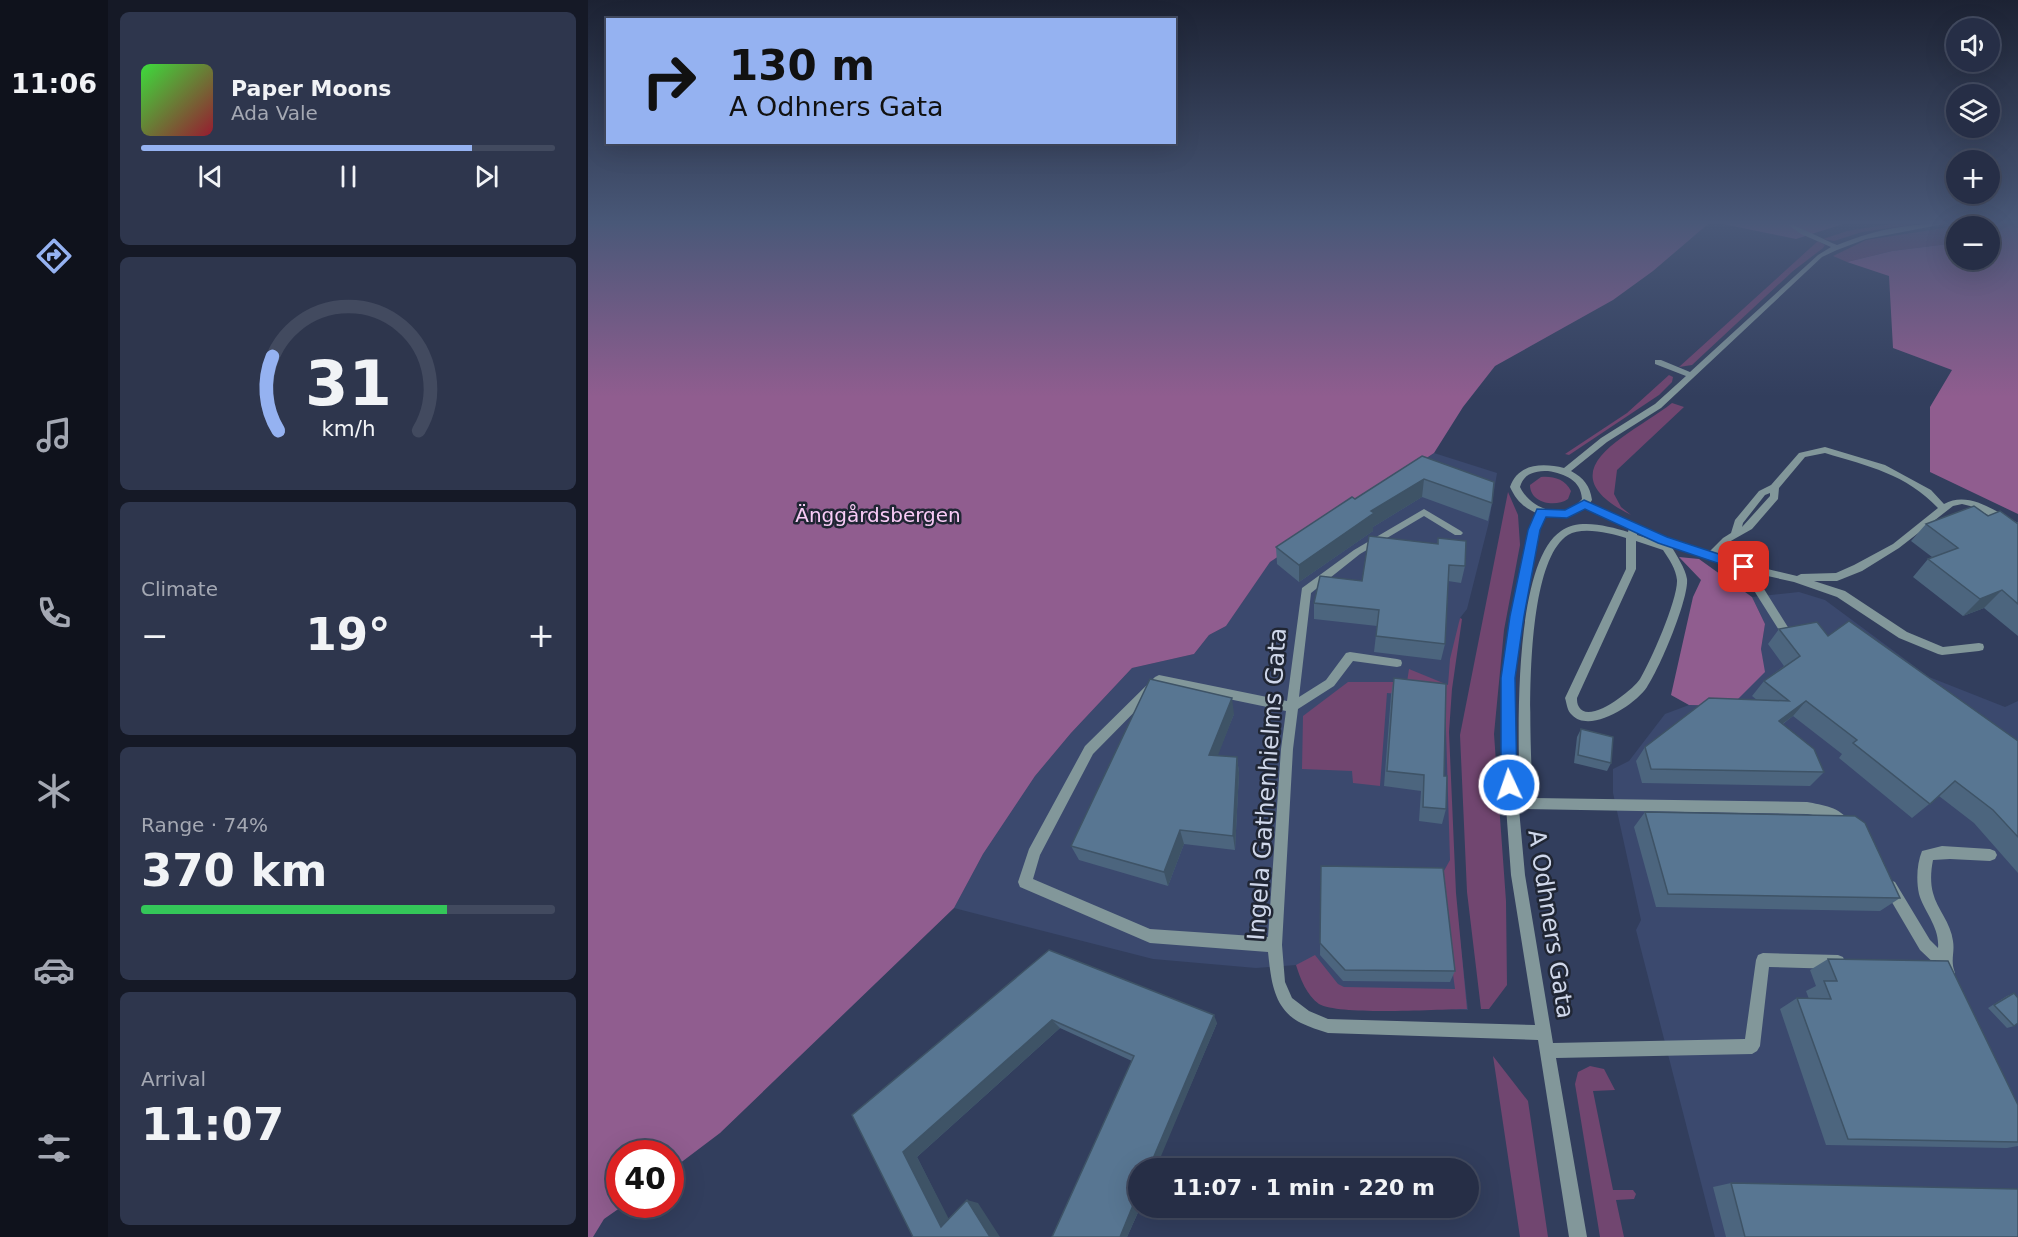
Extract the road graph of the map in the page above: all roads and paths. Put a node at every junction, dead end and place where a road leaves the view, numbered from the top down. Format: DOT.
graph roads {
  1 [pos="1793,282"];
  2 [pos="1658,362"];
  3 [pos="1692,376"];
  4 [pos="1565,472"];
  5 [pos="1584,504"];
  6 [pos="1944,509"];
  7 [pos="1542,512"];
  8 [pos="2018,527"];
  9 [pos="1633,532"];
  10 [pos="1458,533"];
  11 [pos="1664,544"];
  12 [pos="1711,556"];
  13 [pos="1744,567"];
  14 [pos="1795,579"];
  15 [pos="1786,633"];
  16 [pos="1979,647"];
  17 [pos="1397,663"];
  18 [pos="1292,707"];
  19 [pos="1510,803"];
  20 [pos="1527,804"];
  21 [pos="1854,831"];
  22 [pos="1990,855"];
  23 [pos="1886,879"];
  24 [pos="1275,945"];
  25 [pos="1858,962"];
  26 [pos="1926,963"];
  27 [pos="1944,963"];
  28 [pos="1954,983"];
  29 [pos="1545,1033"];
  30 [pos="1547,1051"];
  31 [pos="1578,1237"];
  1 -- 3 [label="street"];
  2 -- 3 [label="street"];
  3 -- 4 [label="street"];
  4 -- 5 [label="street"];
  4 -- 7 [label="street"];
  5 -- 7 [label="street"];
  5 -- 9 [label="street"];
  6 -- 8 [label="street"];
  6 -- 12 [label="street"];
  6 -- 14 [label="street"];
  7 -- 19 [label="street, A Odhners Gata"];
  9 -- 11 [label="street"];
  9 -- 11 [label="street"];
  9 -- 20 [label="street"];
  10 -- 18 [label="street, Ingela Gathenhielms Gata"];
  11 -- 12 [label="street"];
  12 -- 13 [label="street"];
  13 -- 14 [label="street"];
  13 -- 15 [label="street"];
  14 -- 16 [label="street"];
  17 -- 18 [label="street"];
  18 -- 24 [label="street, Ingela Gathenhielms Gata"];
  18 -- 24 [label="street"];
  19 -- 20 [label="street"];
  19 -- 29 [label="street, A Odhners Gata"];
  20 -- 21 [label="street"];
  22 -- 27 [label="street"];
  23 -- 27 [label="street"];
  24 -- 29 [label="street, Ingela Gathenhielms Gata"];
  25 -- 30 [label="street"];
  26 -- 27 [label="street"];
  27 -- 28 [label="street"];
  29 -- 30 [label="street, A Odhners Gata"];
  30 -- 31 [label="street, A Odhners Gata"];
}
